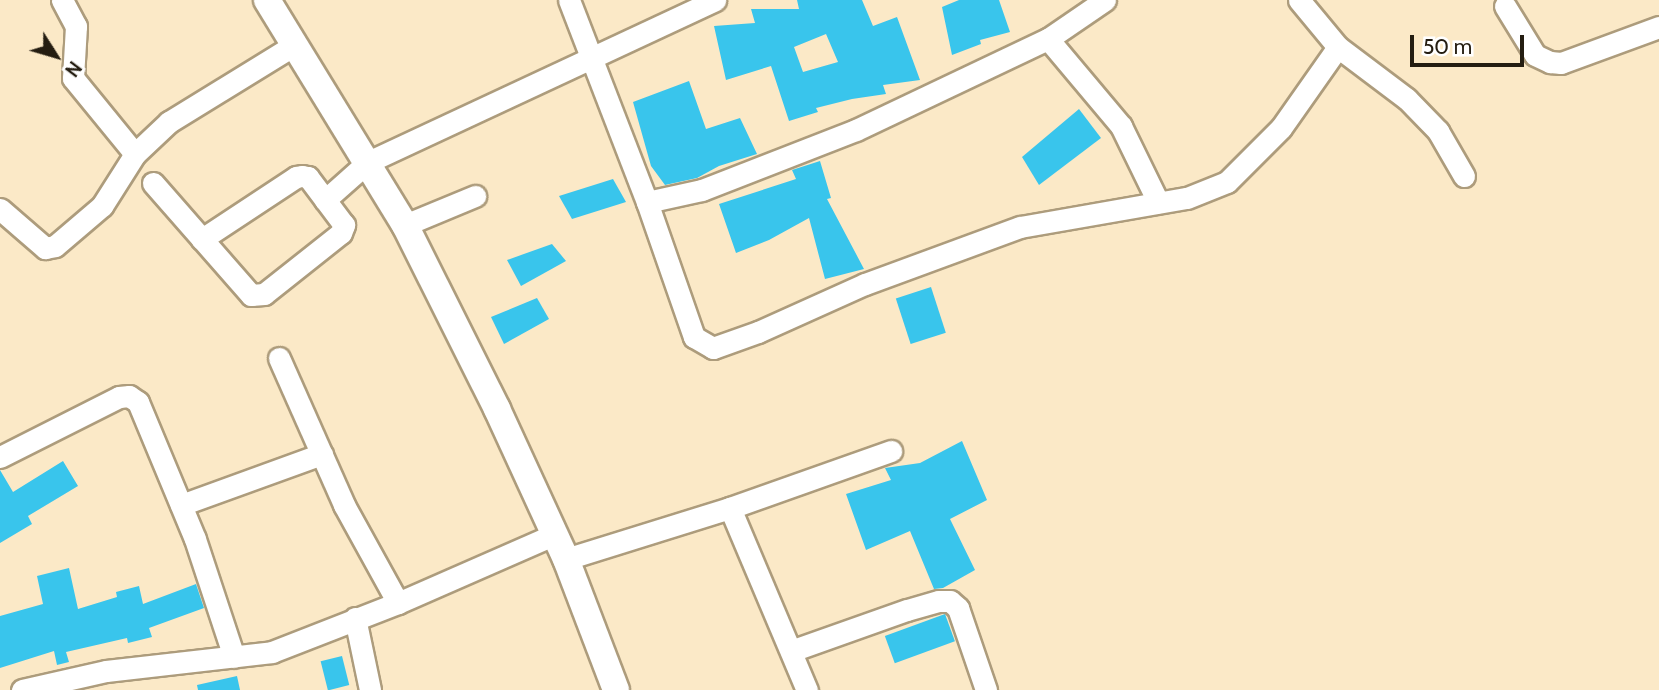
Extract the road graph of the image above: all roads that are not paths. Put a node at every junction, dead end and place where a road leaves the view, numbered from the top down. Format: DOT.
graph roads {
  1 [pos="62,0"];
  2 [pos="267,0"];
  3 [pos="569,0"];
  4 [pos="715,0"];
  5 [pos="1105,0"];
  6 [pos="1298,0"];
  7 [pos="1505,6"];
  8 [pos="1659,27"];
  9 [pos="1048,39"];
  10 [pos="294,45"];
  11 [pos="1338,47"];
  12 [pos="590,57"];
  13 [pos="135,154"];
  14 [pos="368,162"];
  15 [pos="1464,176"];
  16 [pos="153,183"];
  17 [pos="475,196"];
  18 [pos="325,200"];
  19 [pos="647,202"];
  20 [pos="1158,202"];
  21 [pos="0,209"];
  22 [pos="405,225"];
  23 [pos="202,239"];
  24 [pos="279,358"];
  25 [pos="891,451"];
  26 [pos="322,454"];
  27 [pos="0,457"];
  28 [pos="181,505"];
  29 [pos="730,508"];
  30 [pos="555,534"];
  31 [pos="566,559"];
  32 [pos="398,603"];
  33 [pos="355,618"];
  34 [pos="791,651"];
  35 [pos="234,657"];
  36 [pos="107,681"];
  37 [pos="22,690"];
  38 [pos="370,690"];
  39 [pos="616,690"];
  40 [pos="807,690"];
  41 [pos="986,690"];
  1 -- 13 [label="street"];
  2 -- 10 [label="main road"];
  3 -- 12 [label="street"];
  4 -- 12 [label="street"];
  5 -- 9 [label="street"];
  6 -- 11 [label="street"];
  7 -- 8 [label="street"];
  9 -- 19 [label="street"];
  9 -- 20 [label="street"];
  10 -- 13 [label="street"];
  10 -- 14 [label="main road"];
  11 -- 15 [label="street"];
  11 -- 20 [label="street"];
  12 -- 14 [label="street"];
  12 -- 19 [label="street"];
  13 -- 21 [label="street"];
  14 -- 18 [label="street"];
  14 -- 22 [label="main road"];
  16 -- 23 [label="street"];
  17 -- 22 [label="street"];
  18 -- 23 [label="street"];
  18 -- 23 [label="street"];
  19 -- 20 [label="street"];
  22 -- 30 [label="main road"];
  24 -- 26 [label="street"];
  25 -- 29 [label="street"];
  26 -- 28 [label="street"];
  26 -- 32 [label="street"];
  27 -- 28 [label="street"];
  28 -- 35 [label="street"];
  29 -- 31 [label="street"];
  29 -- 34 [label="street"];
  30 -- 31 [label="main road"];
  30 -- 32 [label="street"];
  31 -- 39 [label="main road"];
  32 -- 33 [label="street"];
  33 -- 35 [label="street"];
  33 -- 38 [label="street"];
  34 -- 40 [label="street"];
  34 -- 41 [label="street"];
  35 -- 36 [label="street"];
  36 -- 37 [label="street"];
}
